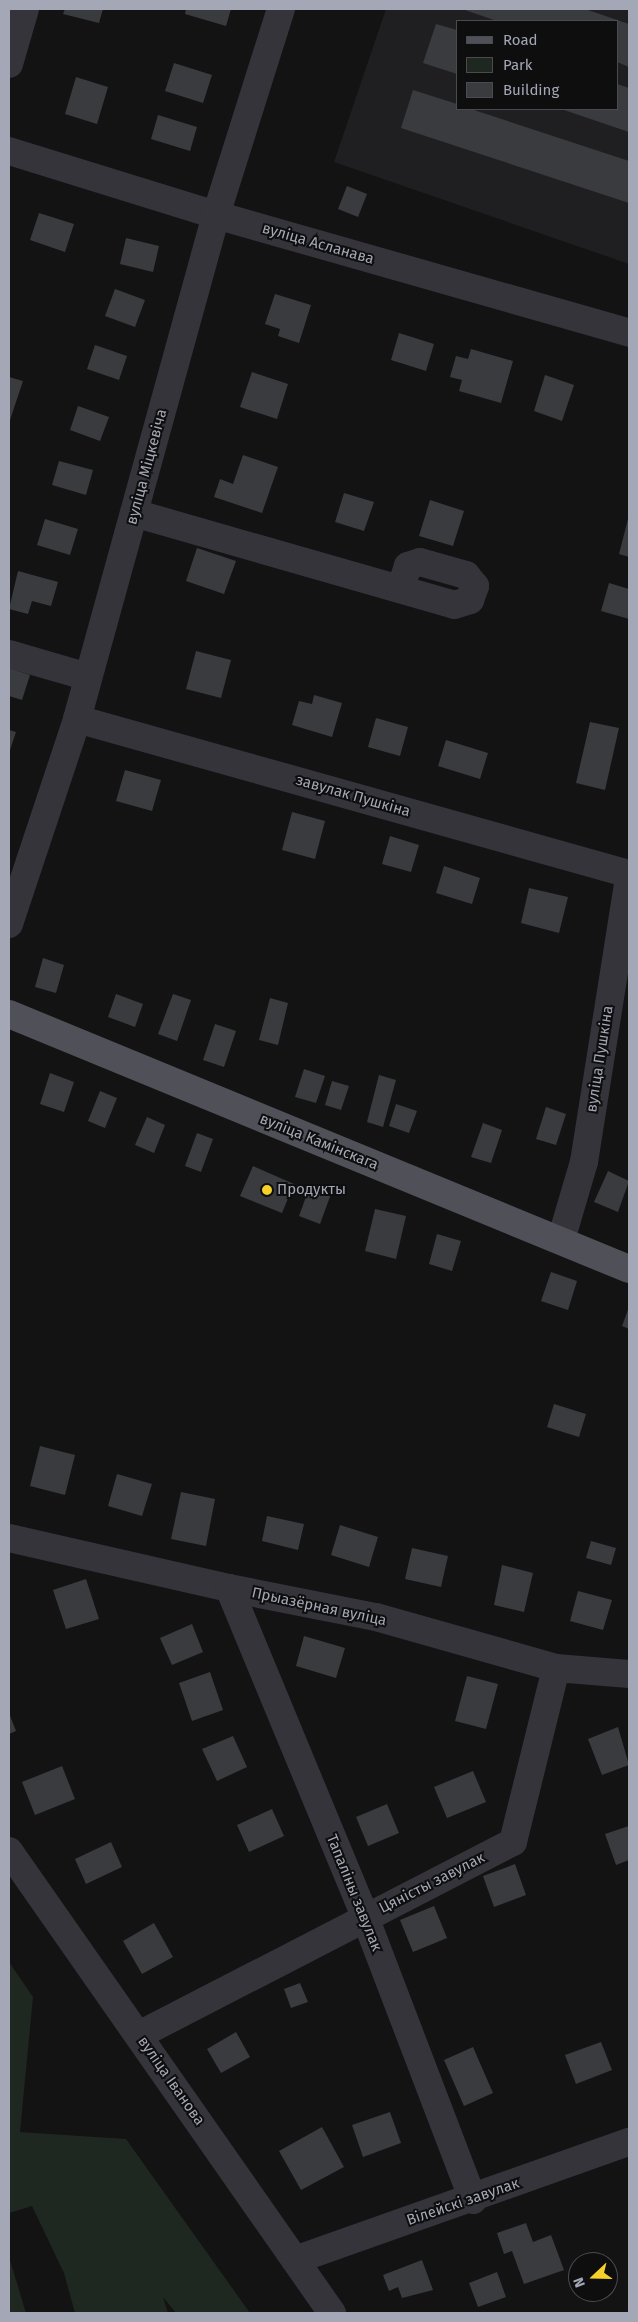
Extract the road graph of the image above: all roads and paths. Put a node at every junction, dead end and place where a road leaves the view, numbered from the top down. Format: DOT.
graph roads {
  1 [pos="25,9"];
  2 [pos="281,9"];
  3 [pos="9,64"];
  4 [pos="9,151"];
  5 [pos="216,215"];
  6 [pos="629,333"];
  7 [pos="134,513"];
  8 [pos="400,590"];
  9 [pos="9,654"];
  10 [pos="88,677"];
  11 [pos="77,719"];
  12 [pos="629,875"];
  13 [pos="626,916"];
  14 [pos="9,924"];
  15 [pos="9,1014"];
  16 [pos="561,1240"];
  17 [pos="629,1269"];
  18 [pos="9,1538"];
  19 [pos="229,1588"];
  20 [pos="556,1668"];
  21 [pos="629,1674"];
  22 [pos="9,1851"];
  23 [pos="365,1917"];
  24 [pos="139,2035"];
  25 [pos="629,2142"];
  26 [pos="473,2200"];
  27 [pos="295,2260"];
  28 [pos="332,2313"];
  1 -- 3 [label="street"];
  2 -- 5 [label="street, вуліца Міцкевіча"];
  4 -- 5 [label="street, вуліца Асланава"];
  5 -- 6 [label="street, вуліца Асланава"];
  5 -- 7 [label="street, вуліца Міцкевіча"];
  7 -- 8 [label="street"];
  7 -- 10 [label="street, вуліца Міцкевіча"];
  9 -- 10 [label="street"];
  10 -- 11 [label="street, вуліца Міцкевіча"];
  11 -- 12 [label="street, завулак Пушкіна"];
  11 -- 14 [label="street, вуліца Міцкевіча"];
  12 -- 13 [label="street, вуліца Пушкіна"];
  13 -- 16 [label="street, вуліца Пушкіна"];
  15 -- 16 [label="main road, вуліца Камінскага"];
  16 -- 17 [label="main road, вуліца Камінскага"];
  18 -- 19 [label="street, Прыазёрная вуліца"];
  19 -- 20 [label="street, Прыазёрная вуліца"];
  19 -- 23 [label="street, Тапаліны завулак"];
  20 -- 21 [label="street, Прыазёрная вуліца"];
  20 -- 23 [label="street, Цяністы завулак"];
  22 -- 24 [label="street, вуліца Іванова"];
  23 -- 24 [label="street, Цяністы завулак"];
  23 -- 26 [label="street, Тапаліны завулак"];
  24 -- 27 [label="street, вуліца Іванова"];
  25 -- 26 [label="street, Вілейскі завулак"];
  26 -- 27 [label="street, Вілейскі завулак"];
  27 -- 28 [label="street, вуліца Іванова"];
}
